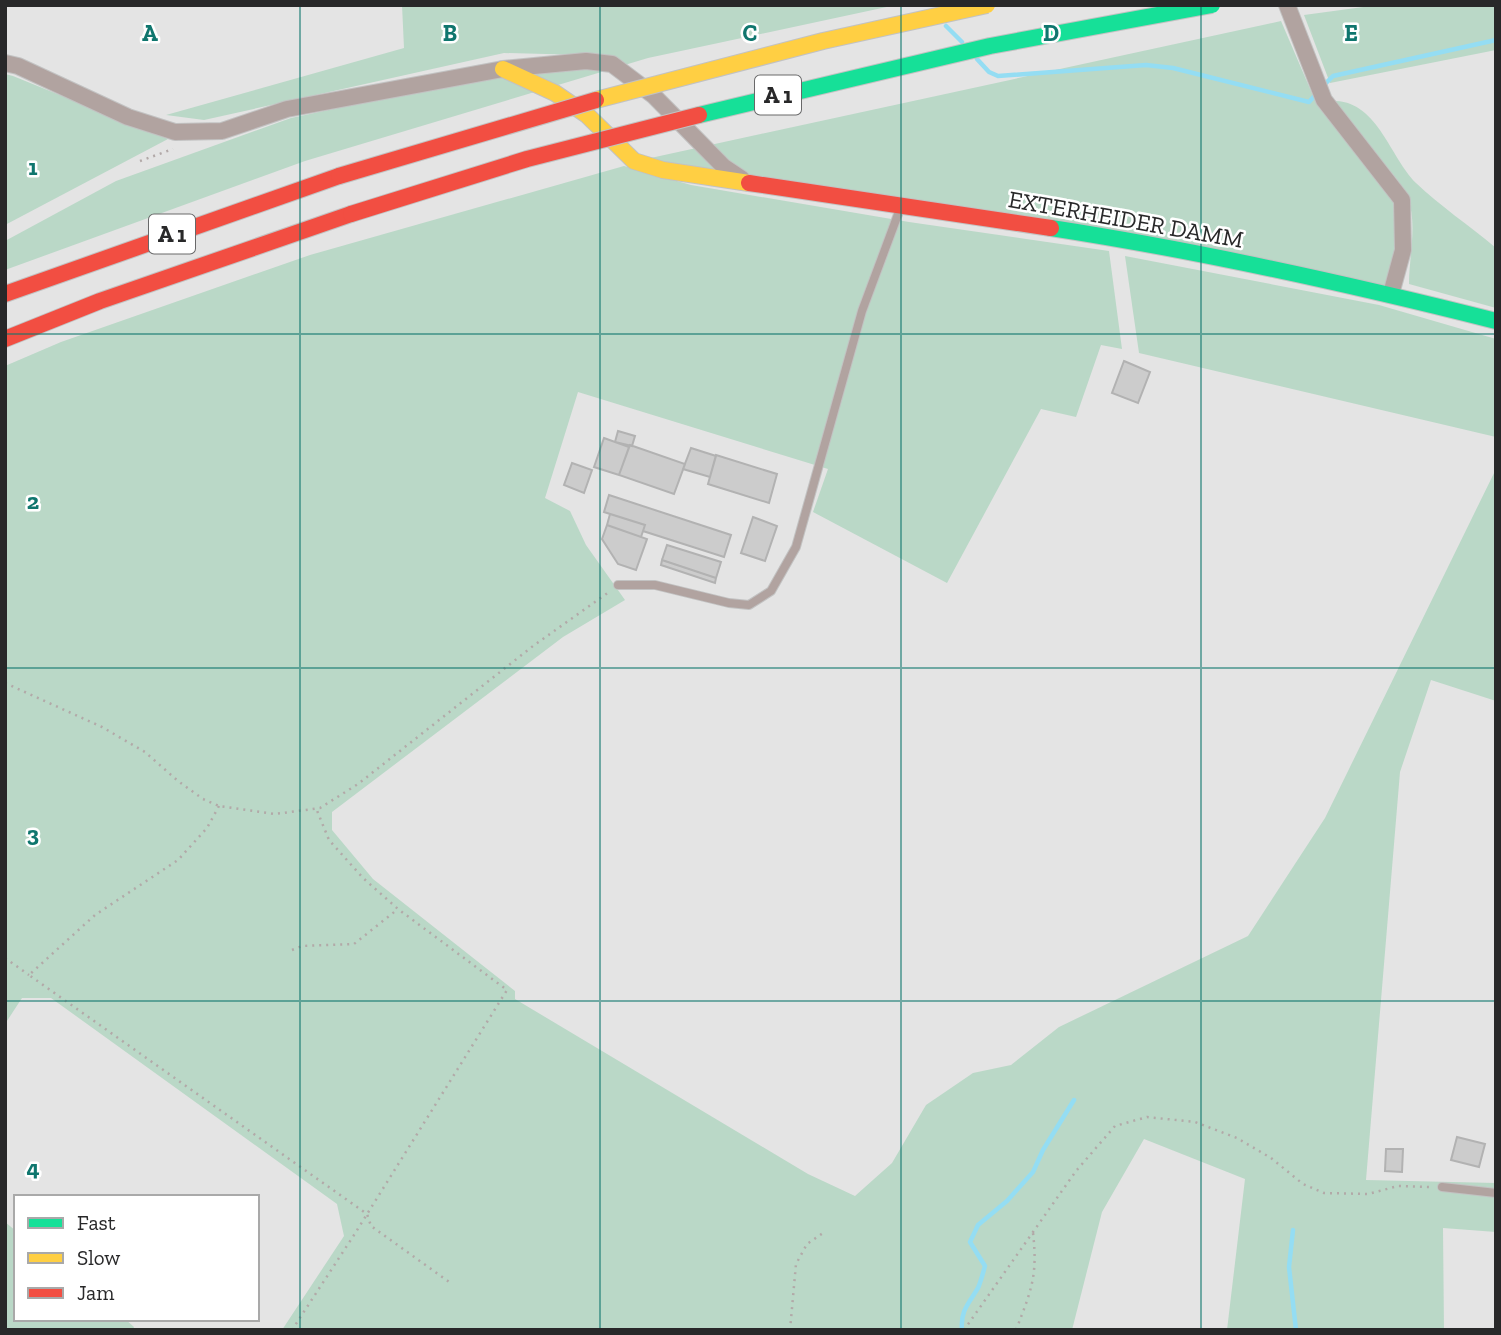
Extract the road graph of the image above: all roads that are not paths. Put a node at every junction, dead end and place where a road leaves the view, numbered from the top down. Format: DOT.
graph roads {
  1 [pos="987,5"];
  2 [pos="1212,5"];
  3 [pos="1287,5"];
  4 [pos="5,62"];
  5 [pos="503,69"];
  6 [pos="744,181"];
  7 [pos="902,205"];
  8 [pos="5,294"];
  9 [pos="1391,294"];
  10 [pos="1496,321"];
  11 [pos="5,339"];
  12 [pos="618,585"];
  13 [pos="1442,1187"];
  14 [pos="1496,1193"];
  1 -- 8 [label="main road, A 1, bridge"];
  2 -- 11 [label="main road, A 1, bridge"];
  3 -- 9 [label="street"];
  4 -- 5 [label="street, EXTERHEIDER DAMM"];
  5 -- 6 [label="main road, EXTERHEIDER DAMM"];
  5 -- 6 [label="street, EXTERHEIDER DAMM"];
  6 -- 7 [label="main road, EXTERHEIDER DAMM"];
  7 -- 9 [label="main road, EXTERHEIDER DAMM"];
  7 -- 12 [label="lane"];
  9 -- 10 [label="main road, EXTERHEIDER DAMM"];
  13 -- 14 [label="lane"];
}
